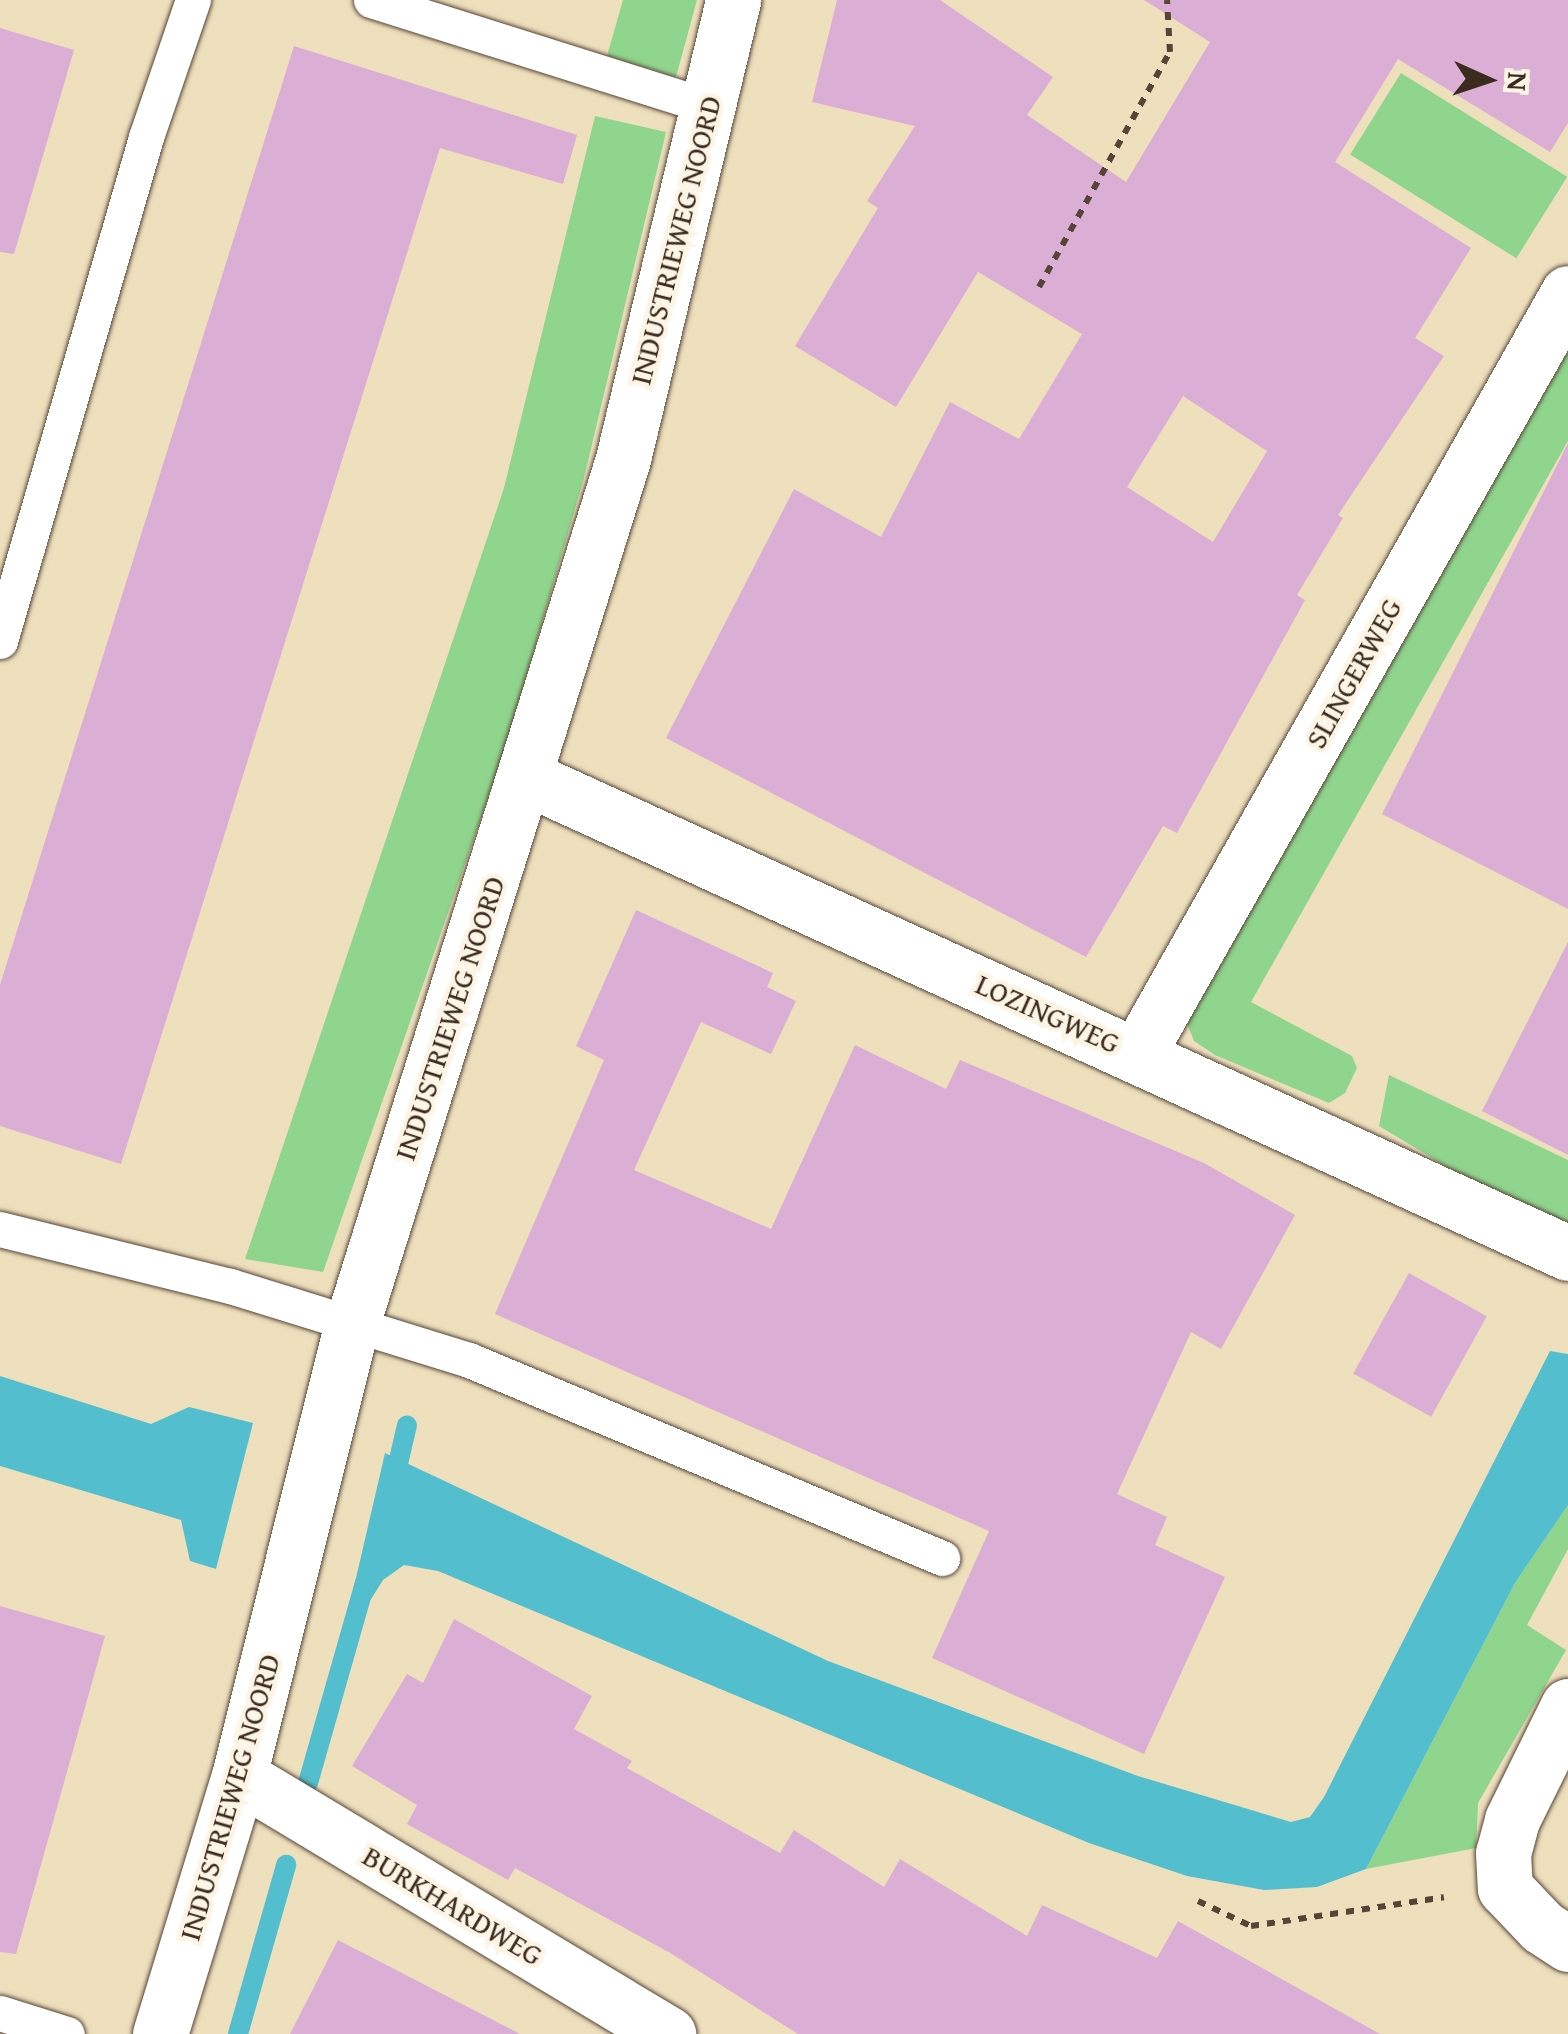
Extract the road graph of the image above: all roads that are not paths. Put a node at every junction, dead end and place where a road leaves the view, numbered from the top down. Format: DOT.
graph roads {
  1 [pos="192,0"];
  2 [pos="371,0"];
  3 [pos="733,0"];
  4 [pos="708,106"];
  5 [pos="1568,293"];
  6 [pos="0,641"];
  7 [pos="525,777"];
  8 [pos="1138,1054"];
  9 [pos="0,1229"];
  10 [pos="1568,1253"];
  11 [pos="352,1324"];
  12 [pos="942,1558"];
  13 [pos="1568,1706"];
  14 [pos="239,1776"];
  15 [pos="1568,1944"];
  16 [pos="0,2014"];
  17 [pos="67,2034"];
  18 [pos="160,2034"];
  19 [pos="668,2034"];
  1 -- 6 [label="lane"];
  2 -- 4 [label="lane"];
  3 -- 4 [label="street, INDUSTRIEWEG NOORD"];
  4 -- 7 [label="street, INDUSTRIEWEG NOORD"];
  5 -- 8 [label="street, SLINGERWEG"];
  7 -- 8 [label="street, LOZINGWEG"];
  7 -- 11 [label="street, INDUSTRIEWEG NOORD"];
  8 -- 10 [label="street, LOZINGWEG"];
  9 -- 11 [label="lane"];
  11 -- 12 [label="lane"];
  11 -- 14 [label="street, INDUSTRIEWEG NOORD"];
  13 -- 15 [label="street"];
  14 -- 18 [label="street, INDUSTRIEWEG NOORD"];
  14 -- 19 [label="street, BURKHARDWEG"];
  16 -- 17 [label="lane"];
}
